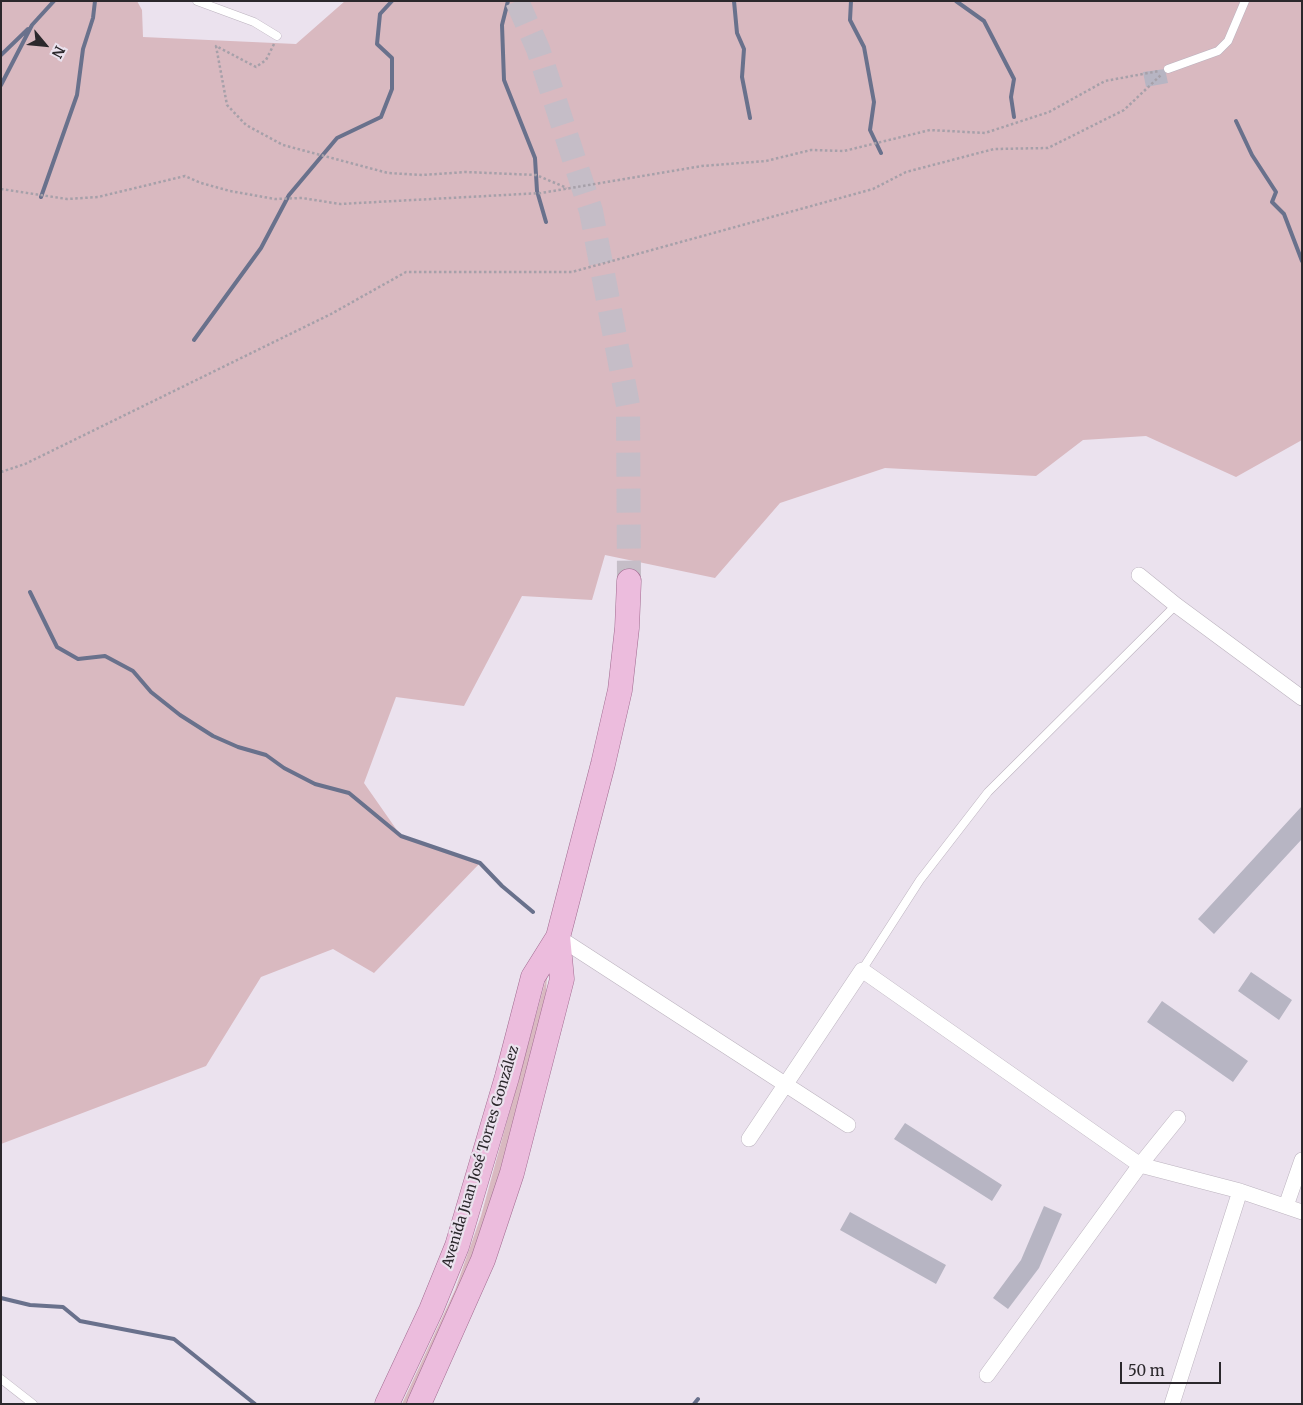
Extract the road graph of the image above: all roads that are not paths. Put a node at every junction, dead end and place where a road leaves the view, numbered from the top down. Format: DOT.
graph roads {
  1 [pos="197,1"];
  2 [pos="1246,1"];
  3 [pos="278,36"];
  4 [pos="1168,69"];
  5 [pos="1139,575"];
  6 [pos="630,581"];
  7 [pos="1176,605"];
  8 [pos="1302,698"];
  9 [pos="558,937"];
  10 [pos="862,970"];
  11 [pos="786,1084"];
  12 [pos="1178,1118"];
  13 [pos="848,1125"];
  14 [pos="749,1139"];
  15 [pos="1302,1160"];
  16 [pos="1140,1165"];
  17 [pos="1240,1191"];
  18 [pos="1286,1206"];
  19 [pos="1302,1212"];
  20 [pos="987,1375"];
  21 [pos="1,1379"];
  22 [pos="33,1404"];
  23 [pos="387,1404"];
  24 [pos="419,1404"];
  25 [pos="1172,1404"];
  1 -- 3 [label="lane"];
  2 -- 4 [label="lane"];
  5 -- 7 [label="street"];
  6 -- 9 [label="main road, Avenida Juan José Torres González"];
  7 -- 8 [label="street"];
  7 -- 10 [label="lane"];
  9 -- 11 [label="street"];
  9 -- 23 [label="main road, Avenida Juan José Torres González"];
  9 -- 24 [label="main road, Avenida Juan José Torres González"];
  10 -- 11 [label="street"];
  10 -- 16 [label="street"];
  11 -- 13 [label="street"];
  11 -- 14 [label="street"];
  12 -- 16 [label="street"];
  15 -- 18 [label="street"];
  16 -- 17 [label="street"];
  16 -- 20 [label="street"];
  17 -- 18 [label="street"];
  17 -- 25 [label="street"];
  18 -- 19 [label="street"];
  21 -- 22 [label="lane"];
}
